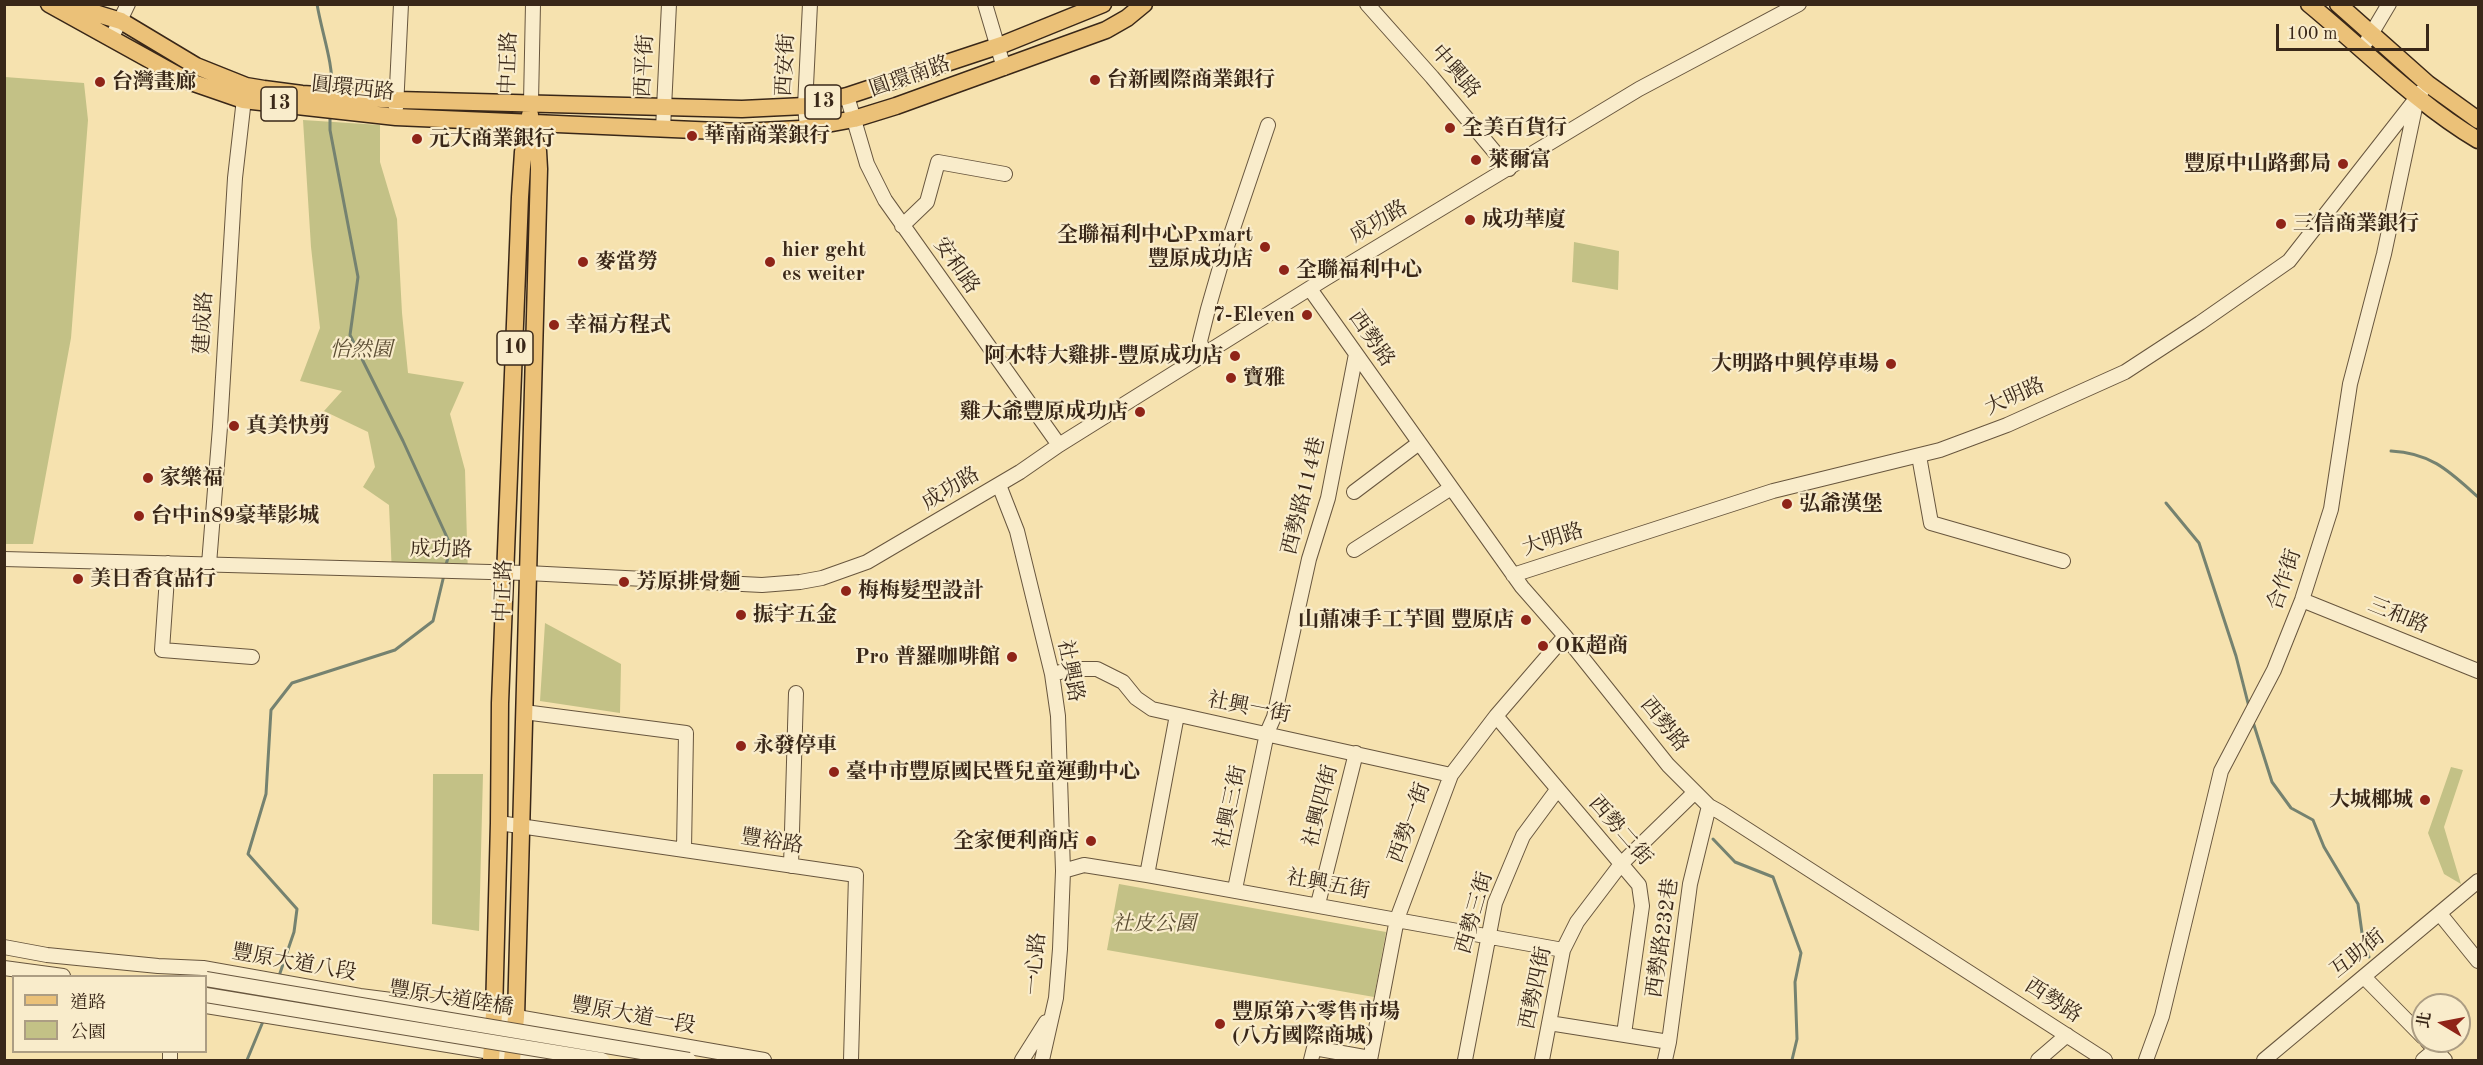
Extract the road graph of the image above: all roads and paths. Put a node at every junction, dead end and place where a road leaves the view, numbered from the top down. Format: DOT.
graph roads {
  1 [pos="50,4"];
  2 [pos="77,4"];
  3 [pos="128,4"];
  4 [pos="401,4"];
  5 [pos="533,4"];
  6 [pos="669,4"];
  7 [pos="810,4"];
  8 [pos="985,4"];
  9 [pos="1102,4"];
  10 [pos="1144,4"];
  11 [pos="1367,4"];
  12 [pos="1798,4"];
  13 [pos="2309,4"];
  14 [pos="2338,4"];
  15 [pos="2390,4"];
  16 [pos="121,21"];
  17 [pos="111,39"];
  18 [pos="2367,42"];
  19 [pos="998,46"];
  20 [pos="1004,68"];
  21 [pos="2428,84"];
  22 [pos="245,93"];
  23 [pos="847,96"];
  24 [pos="2417,99"];
  25 [pos="531,102"];
  26 [pos="805,106"];
  27 [pos="396,108"];
  28 [pos="664,108"];
  29 [pos="854,119"];
  30 [pos="2478,120"];
  31 [pos="530,124"];
  32 [pos="1268,125"];
  33 [pos="807,128"];
  34 [pos="663,129"];
  35 [pos="2478,140"];
  36 [pos="1509,169"];
  37 [pos="1005,174"];
  38 [pos="902,226"];
  39 [pos="1310,289"];
  40 [pos="1356,354"];
  41 [pos="1204,355"];
  42 [pos="1419,443"];
  43 [pos="1059,446"];
  44 [pos="1919,456"];
  45 [pos="999,485"];
  46 [pos="1451,488"];
  47 [pos="1354,492"];
  48 [pos="1354,549"];
  49 [pos="4,559"];
  50 [pos="2063,561"];
  51 [pos="168,563"];
  52 [pos="209,564"];
  53 [pos="505,572"];
  54 [pos="527,573"];
  55 [pos="1513,575"];
  56 [pos="2302,600"];
  57 [pos="1565,636"];
  58 [pos="252,657"];
  59 [pos="2478,671"];
  60 [pos="1052,674"];
  61 [pos="796,693"];
  62 [pos="524,712"];
  63 [pos="1177,715"];
  64 [pos="1496,716"];
  65 [pos="1267,733"];
  66 [pos="1356,753"];
  67 [pos="1451,775"];
  68 [pos="1557,790"];
  69 [pos="1695,792"];
  70 [pos="1709,806"];
  71 [pos="499,823"];
  72 [pos="522,825"];
  73 [pos="684,849"];
  74 [pos="1621,864"];
  75 [pos="791,866"];
  76 [pos="1063,871"];
  77 [pos="1147,875"];
  78 [pos="2478,881"];
  79 [pos="1235,889"];
  80 [pos="1318,904"];
  81 [pos="2440,914"];
  82 [pos="1397,919"];
  83 [pos="1487,935"];
  84 [pos="4,947"];
  85 [pos="1563,950"];
  86 [pos="2478,961"];
  87 [pos="4,968"];
  88 [pos="159,971"];
  89 [pos="56,975"];
  90 [pos="183,975"];
  91 [pos="2366,978"];
  92 [pos="207,979"];
  93 [pos="207,996"];
  94 [pos="207,1006"];
  95 [pos="494,1013"];
  96 [pos="1052,1013"];
  97 [pos="516,1017"];
  98 [pos="1549,1023"];
  99 [pos="2411,1025"];
  100 [pos="1624,1034"];
  101 [pos="2067,1035"];
  102 [pos="1670,1042"];
  103 [pos="491,1056"];
  104 [pos="512,1058"];
  105 [pos="1370,1059"];
  106 [pos="540,1060"];
  107 [pos="602,1060"];
  108 [pos="689,1060"];
  109 [pos="764,1060"];
  110 [pos="851,1060"];
  111 [pos="1022,1060"];
  112 [pos="1042,1060"];
  113 [pos="1311,1060"];
  114 [pos="1465,1060"];
  115 [pos="1542,1060"];
  116 [pos="1665,1060"];
  117 [pos="2038,1060"];
  118 [pos="2105,1060"];
  119 [pos="2146,1060"];
  120 [pos="2264,1060"];
  1 -- 17 [label="main road, 圓環西路 / 13"];
  2 -- 16 [label="main road, 圓環西路 / 13"];
  3 -- 16 [label="street"];
  4 -- 27 [label="street"];
  5 -- 25 [label="street, 中正路"];
  6 -- 28 [label="street, 西平街"];
  7 -- 26 [label="street, 西安街"];
  8 -- 19 [label="street"];
  9 -- 19 [label="main road, 圓環南路 / 13"];
  10 -- 20 [label="main road, 圓環南路 / 13"];
  11 -- 36 [label="street, 中興路"];
  12 -- 36 [label="street, 成功路"];
  13 -- 18 [label="main road"];
  14 -- 18 [label="main road"];
  15 -- 18 [label="street"];
  16 -- 17 [label="street"];
  16 -- 22 [label="main road, 圓環西路 / 13"];
  17 -- 22 [label="main road, 圓環西路 / 13"];
  18 -- 21 [label="main road"];
  18 -- 24 [label="main road"];
  19 -- 20 [label="street"];
  19 -- 23 [label="main road, 圓環南路 / 13"];
  20 -- 29 [label="main road, 圓環南路 / 13"];
  21 -- 24 [label="street, 大明路"];
  21 -- 30 [label="main road"];
  22 -- 27 [label="main road, 圓環西路 / 13"];
  22 -- 52 [label="street, 建成路"];
  23 -- 26 [label="main road, 圓環南路 / 13"];
  23 -- 29 [label="street, 安和路"];
  24 -- 35 [label="main road"];
  24 -- 44 [label="street, 大明路"];
  24 -- 56 [label="street, 合作街"];
  25 -- 27 [label="main road, 圓環西路 / 13"];
  25 -- 28 [label="main road, 圓環南路 / 13"];
  25 -- 31 [label="main road, 中正路 / 10"];
  26 -- 28 [label="main road, 圓環南路 / 13"];
  26 -- 33 [label="street, 西安街"];
  27 -- 31 [label="main road, 圓環西路 / 13"];
  28 -- 34 [label="street, 西平街"];
  29 -- 33 [label="main road, 圓環南路 / 13"];
  29 -- 38 [label="street, 安和路"];
  31 -- 34 [label="main road, 圓環南路 / 13"];
  31 -- 53 [label="main road, 中正路 / 10"];
  31 -- 54 [label="main road, 中正路 / 10"];
  32 -- 41 [label="street"];
  33 -- 34 [label="main road, 圓環南路 / 13"];
  36 -- 39 [label="street, 成功路"];
  37 -- 38 [label="street"];
  38 -- 43 [label="street, 安和路"];
  39 -- 40 [label="street, 西勢路"];
  39 -- 41 [label="street, 成功路"];
  40 -- 42 [label="street, 西勢路"];
  40 -- 65 [label="street, 西勢路114巷"];
  41 -- 43 [label="street, 成功路"];
  42 -- 46 [label="street, 西勢路"];
  42 -- 47 [label="street"];
  43 -- 45 [label="street, 成功路"];
  44 -- 50 [label="street"];
  44 -- 55 [label="street, 大明路"];
  45 -- 54 [label="street, 成功路"];
  45 -- 60 [label="street, 社興路"];
  46 -- 48 [label="street"];
  46 -- 55 [label="street, 西勢路"];
  49 -- 51 [label="street, 成功路"];
  51 -- 52 [label="street, 成功路"];
  51 -- 58 [label="street"];
  52 -- 53 [label="street, 成功路"];
  53 -- 54 [label="street, 成功路"];
  53 -- 71 [label="main road, 中正路 / 10"];
  54 -- 62 [label="main road, 中正路 / 10"];
  55 -- 57 [label="street, 西勢路"];
  56 -- 59 [label="street, 三和路"];
  56 -- 119 [label="street, 合作街"];
  57 -- 64 [label="street, 西勢一街"];
  57 -- 69 [label="street, 西勢路"];
  60 -- 63 [label="street, 社興一街"];
  60 -- 76 [label="street, 社興路"];
  61 -- 75 [label="street"];
  62 -- 72 [label="main road, 中正路 / 10"];
  62 -- 73 [label="street"];
  63 -- 65 [label="street, 社興一街"];
  63 -- 77 [label="street"];
  64 -- 67 [label="street, 西勢一街"];
  64 -- 68 [label="street, 西勢二街"];
  65 -- 66 [label="street, 社興一街"];
  65 -- 79 [label="street, 社興三街"];
  66 -- 67 [label="street, 社興一街"];
  66 -- 80 [label="street, 社興四街"];
  67 -- 82 [label="street, 西勢一街"];
  68 -- 74 [label="street, 西勢二街"];
  68 -- 83 [label="street, 西勢三街"];
  69 -- 70 [label="street, 西勢路"];
  69 -- 74 [label="street, 西勢四街"];
  70 -- 101 [label="street, 西勢路"];
  70 -- 102 [label="street, 西勢路232巷"];
  71 -- 72 [label="street, 豐裕路"];
  71 -- 95 [label="main road, 中正路 / 10"];
  72 -- 73 [label="street, 豐裕路"];
  72 -- 97 [label="main road, 中正路 / 10"];
  73 -- 75 [label="street, 豐裕路"];
  74 -- 85 [label="street, 西勢四街"];
  74 -- 100 [label="street, 西勢二街"];
  75 -- 110 [label="street, 豐裕路"];
  76 -- 77 [label="street, 社興五街"];
  76 -- 96 [label="street, 一心路"];
  77 -- 79 [label="street, 社興五街"];
  78 -- 81 [label="street, 互助街"];
  79 -- 80 [label="street, 社興五街"];
  80 -- 82 [label="street, 社興五街"];
  81 -- 86 [label="street"];
  81 -- 91 [label="street, 互助街"];
  82 -- 83 [label="street, 社興五街"];
  82 -- 105 [label="street, 西勢一街"];
  83 -- 85 [label="street, 社興五街"];
  83 -- 114 [label="street, 西勢三街"];
  84 -- 88 [label="street, 豐原大道八段"];
  85 -- 98 [label="street, 西勢四街"];
  87 -- 89 [label="street"];
  88 -- 90 [label="street, 豐原大道八段"];
  88 -- 95 [label="street, 豐原大道八段"];
  91 -- 99 [label="street"];
  91 -- 120 [label="street, 互助街"];
  92 -- 108 [label="street, 豐原大道陸橋, bridge"];
  93 -- 107 [label="street, 豐原大道陸橋, bridge"];
  94 -- 103 [label="street"];
  95 -- 97 [label="street, 豐原大道一段"];
  95 -- 103 [label="main road, 中正路 / 10"];
  96 -- 111 [label="street"];
  96 -- 112 [label="street, 一心路"];
  97 -- 104 [label="main road, 中正路 / 10"];
  97 -- 109 [label="street, 豐原大道一段"];
  98 -- 100 [label="street"];
  98 -- 115 [label="street, 西勢四街"];
  100 -- 102 [label="street"];
  101 -- 117 [label="street"];
  101 -- 118 [label="street, 西勢路"];
  102 -- 116 [label="street, 西勢路232巷"];
  103 -- 104 [label="street"];
  104 -- 106 [label="street"];
  105 -- 113 [label="street"];
}
